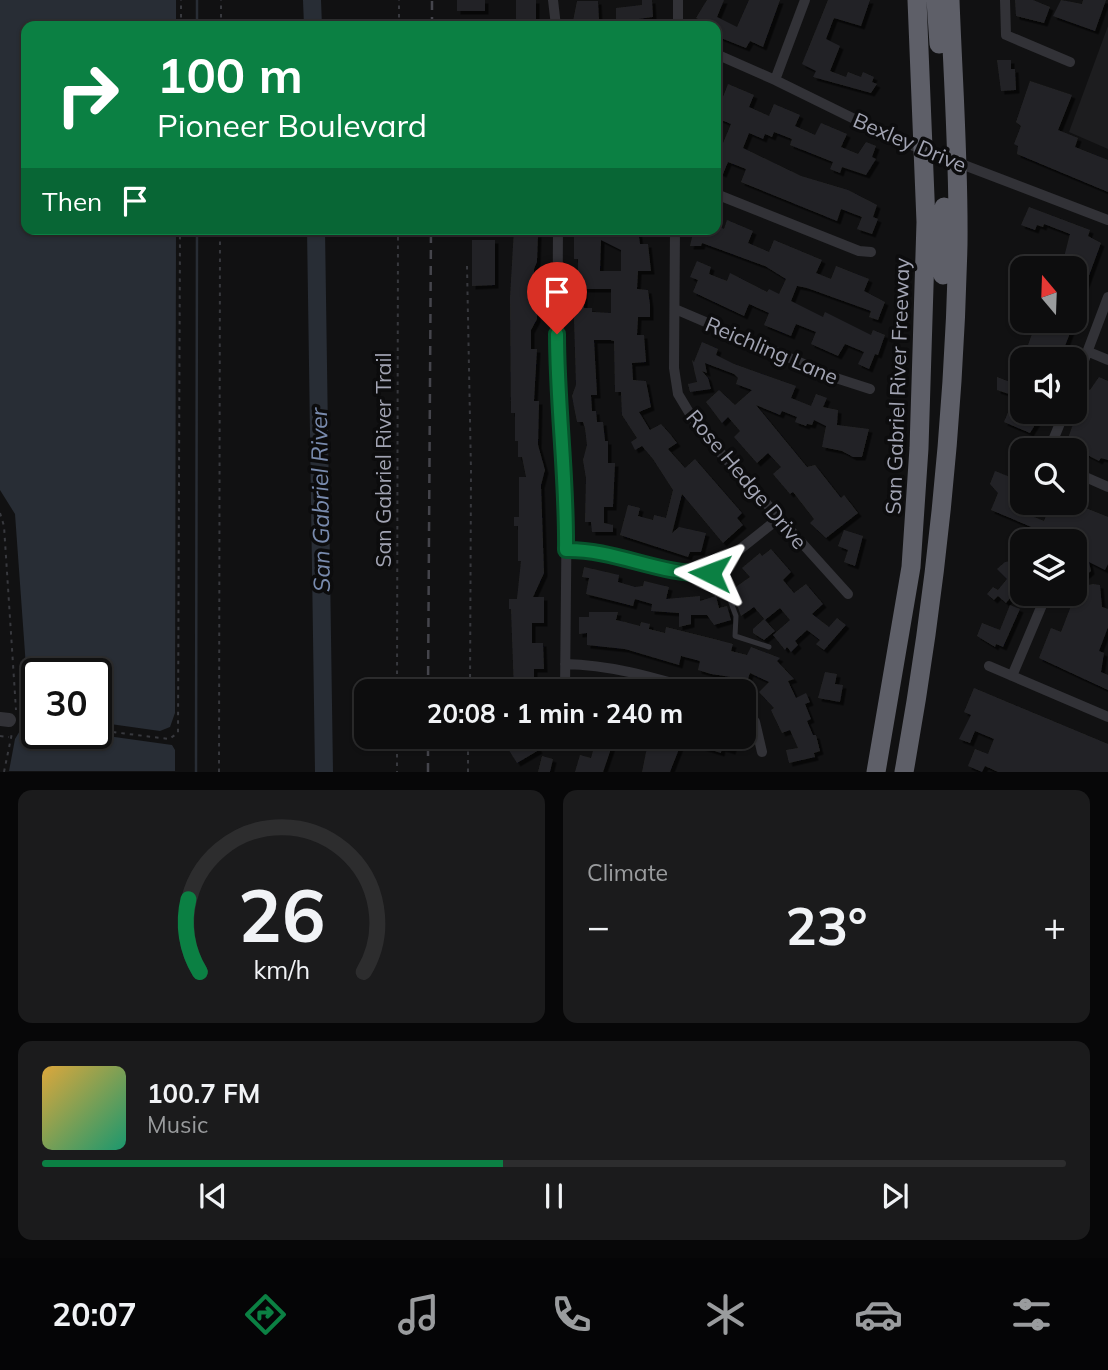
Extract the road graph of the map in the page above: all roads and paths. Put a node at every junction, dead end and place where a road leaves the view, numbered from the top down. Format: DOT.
graph roads {
  1 [pos="181,0"];
  2 [pos="221,0"];
  3 [pos="399,0"];
  4 [pos="553,0"];
  5 [pos="678,0"];
  6 [pos="804,0"];
  7 [pos="917,0"];
  8 [pos="929,0"];
  9 [pos="936,0"];
  10 [pos="950,0"];
  11 [pos="1004,0"];
  12 [pos="181,21"];
  13 [pos="221,21"];
  14 [pos="398,21"];
  15 [pos="555,21"];
  16 [pos="678,21"];
  17 [pos="721,56"];
  18 [pos="1070,61"];
  19 [pos="775,80"];
  20 [pos="939,118"];
  21 [pos="941,181"];
  22 [pos="721,196"];
  23 [pos="1108,220"];
  24 [pos="180,235"];
  25 [pos="220,235"];
  26 [pos="398,235"];
  27 [pos="558,235"];
  28 [pos="675,235"];
  29 [pos="871,252"];
  30 [pos="467,266"];
  31 [pos="1108,297"];
  32 [pos="675,309"];
  33 [pos="1089,352"];
  34 [pos="1087,357"];
  35 [pos="1108,360"];
  36 [pos="870,389"];
  37 [pos="1087,478"];
  38 [pos="1108,487"];
  39 [pos="0,513"];
  40 [pos="778,519"];
  41 [pos="566,550"];
  42 [pos="718,568"];
  43 [pos="848,594"];
  44 [pos="1042,606"];
  45 [pos="769,647"];
  46 [pos="565,664"];
  47 [pos="989,666"];
  48 [pos="1012,676"];
  49 [pos="397,679"];
  50 [pos="470,679"];
  51 [pos="565,679"];
  52 [pos="657,679"];
  53 [pos="1108,717"];
  54 [pos="8,720"];
  55 [pos="756,726"];
  56 [pos="112,732"];
  57 [pos="0,736"];
  58 [pos="11,738"];
  59 [pos="397,749"];
  60 [pos="468,749"];
  61 [pos="762,752"];
  62 [pos="879,767"];
  63 [pos="5,772"];
  64 [pos="219,772"];
  65 [pos="397,772"];
  66 [pos="468,772"];
  67 [pos="904,772"];
  1 -- 12 [label="path"];
  2 -- 13 [label="path"];
  3 -- 14 [label="path"];
  4 -- 15 [label="street"];
  5 -- 16 [label="street"];
  6 -- 19 [label="street"];
  7 -- 20 [label="highway, San Gabriel River Freeway"];
  8 -- 20 [label="highway"];
  9 -- 20 [label="highway"];
  10 -- 20 [label="highway, San Gabriel River Freeway"];
  11 -- 18 [label="street"];
  17 -- 19 [label="street, Bexley Drive"];
  19 -- 23 [label="street, Bexley Drive"];
  20 -- 21 [label="highway, San Gabriel River Freeway"];
  20 -- 21 [label="highway, San Gabriel River Freeway"];
  21 -- 62 [label="highway, San Gabriel River Freeway"];
  21 -- 67 [label="highway, San Gabriel River Freeway"];
  22 -- 29 [label="street"];
  24 -- 56 [label="path"];
  25 -- 64 [label="path"];
  26 -- 49 [label="path, San Gabriel River Trail"];
  27 -- 41 [label="street"];
  28 -- 32 [label="street, Rose Hedge Drive"];
  30 -- 50 [label="path"];
  31 -- 33 [label="street"];
  32 -- 36 [label="street, Reichling Lane"];
  32 -- 40 [label="street, Rose Hedge Drive"];
  33 -- 34 [label="street"];
  33 -- 35 [label="street"];
  37 -- 38 [label="street"];
  39 -- 54 [label="path"];
  40 -- 42 [label="street"];
  40 -- 43 [label="street, Rose Hedge Drive"];
  41 -- 42 [label="street"];
  41 -- 46 [label="street"];
  42 -- 45 [label="lane"];
  44 -- 48 [label="street"];
  46 -- 51 [label="street"];
  46 -- 52 [label="street"];
  47 -- 48 [label="street"];
  48 -- 53 [label="street"];
  54 -- 58 [label="path"];
  55 -- 61 [label="street"];
  57 -- 58 [label="path"];
  58 -- 63 [label="path"];
  59 -- 65 [label="path"];
  60 -- 66 [label="path"];
}
